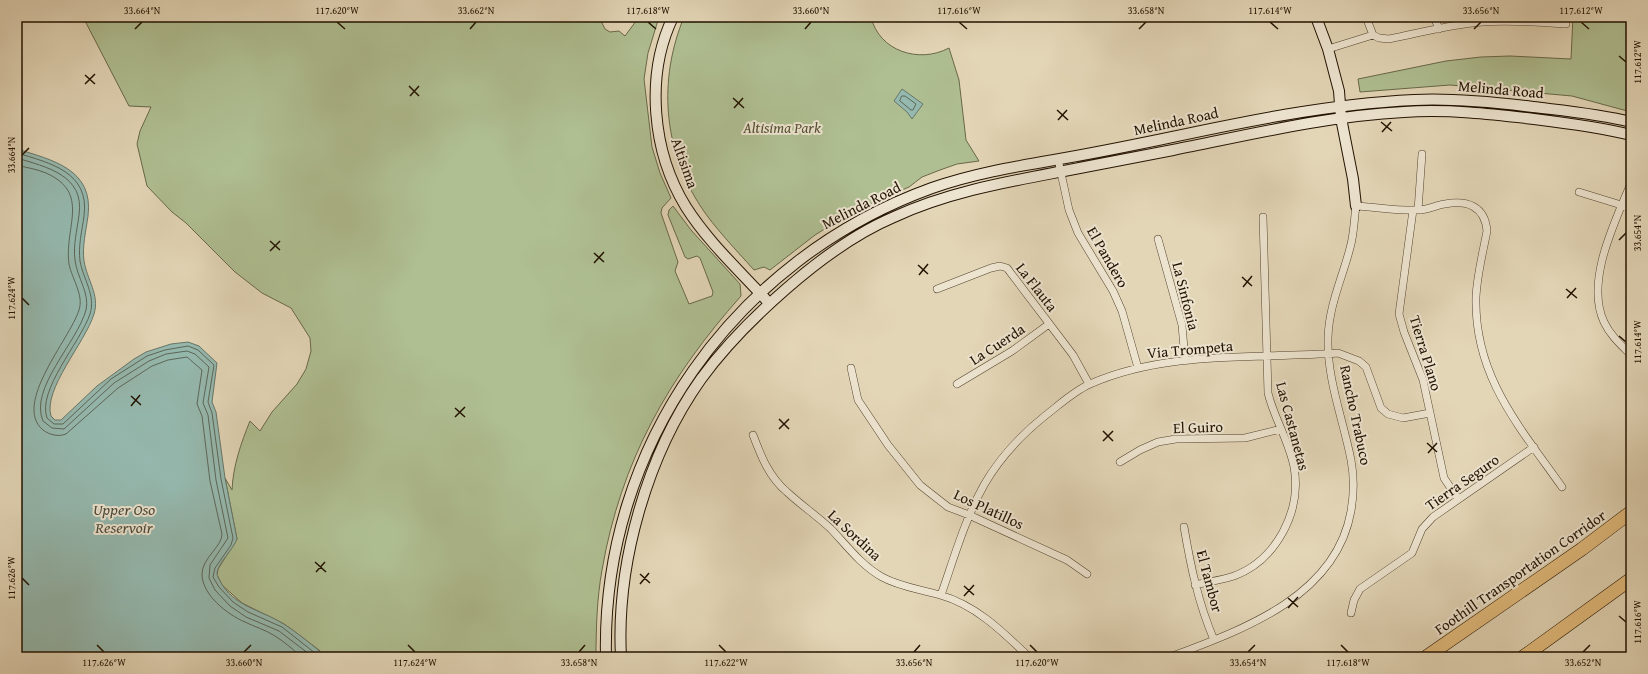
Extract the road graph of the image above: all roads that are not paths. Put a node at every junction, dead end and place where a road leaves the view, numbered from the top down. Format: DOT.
graph roads {
  1 [pos="673,17"];
  2 [pos="1316,17"];
  3 [pos="1366,17"];
  4 [pos="1434,17"];
  5 [pos="1520,19"];
  6 [pos="1566,24"];
  7 [pos="1439,30"];
  8 [pos="1373,35"];
  9 [pos="1328,49"];
  10 [pos="1340,106"];
  11 [pos="1340,118"];
  12 [pos="1631,122"];
  13 [pos="1631,135"];
  14 [pos="1422,154"];
  15 [pos="1058,159"];
  16 [pos="1061,172"];
  17 [pos="1631,183"];
  18 [pos="1579,192"];
  19 [pos="1622,205"];
  20 [pos="1356,206"];
  21 [pos="1631,208"];
  22 [pos="1415,210"];
  23 [pos="1263,217"];
  24 [pos="1158,239"];
  25 [pos="937,289"];
  26 [pos="759,293"];
  27 [pos="769,303"];
  28 [pos="1049,324"];
  29 [pos="1328,354"];
  30 [pos="1631,355"];
  31 [pos="1266,357"];
  32 [pos="1185,360"];
  33 [pos="851,368"];
  34 [pos="1138,368"];
  35 [pos="957,384"];
  36 [pos="1089,384"];
  37 [pos="1430,413"];
  38 [pos="1281,429"];
  39 [pos="753,435"];
  40 [pos="1534,447"];
  41 [pos="1120,462"];
  42 [pos="1562,487"];
  43 [pos="1458,499"];
  44 [pos="1631,512"];
  45 [pos="969,514"];
  46 [pos="1184,527"];
  47 [pos="1087,574"];
  48 [pos="1631,579"];
  49 [pos="1195,585"];
  50 [pos="941,595"];
  51 [pos="1351,613"];
  52 [pos="1214,640"];
  53 [pos="606,657"];
  54 [pos="621,657"];
  55 [pos="1029,657"];
  56 [pos="1170,657"];
  57 [pos="1426,657"];
  58 [pos="1523,657"];
  1 -- 26 [label="main road, Altisima"];
  2 -- 9 [label="main road, Rancho Trabuco"];
  3 -- 8 [label="street"];
  4 -- 7 [label="street"];
  5 -- 6 [label="street"];
  5 -- 7 [label="street"];
  7 -- 8 [label="street"];
  8 -- 9 [label="street"];
  9 -- 10 [label="main road, Rancho Trabuco"];
  10 -- 11 [label="main road, Rancho Trabuco"];
  10 -- 12 [label="main road, Melinda Road"];
  10 -- 15 [label="main road, Melinda Road"];
  11 -- 13 [label="main road, Melinda Road"];
  11 -- 16 [label="main road, Melinda Road"];
  11 -- 20 [label="main road, Rancho Trabuco"];
  14 -- 22 [label="street, Tierra Plano"];
  15 -- 16 [label="street, El Pandero"];
  15 -- 26 [label="main road, Melinda Road"];
  16 -- 27 [label="main road, Melinda Road"];
  16 -- 34 [label="street, El Pandero"];
  17 -- 19 [label="street"];
  18 -- 19 [label="street"];
  19 -- 21 [label="street"];
  19 -- 30 [label="street"];
  20 -- 22 [label="street"];
  20 -- 29 [label="street, Rancho Trabuco"];
  22 -- 37 [label="street, Tierra Plano"];
  22 -- 40 [label="street"];
  23 -- 31 [label="street, Las Castanetas"];
  24 -- 32 [label="street, La Sinfonia"];
  25 -- 28 [label="street, La Flauta"];
  26 -- 27 [label="main road, Altisima"];
  26 -- 53 [label="main road, Melinda Road"];
  27 -- 54 [label="main road, Melinda Road"];
  28 -- 35 [label="street, La Cuerda"];
  28 -- 36 [label="street, La Flauta"];
  29 -- 31 [label="street, Via Trompeta"];
  29 -- 37 [label="street, Via Trompeta"];
  29 -- 52 [label="street, Rancho Trabuco"];
  31 -- 32 [label="street, Via Trompeta"];
  31 -- 38 [label="street, Las Castanetas"];
  32 -- 34 [label="street, Via Trompeta"];
  33 -- 45 [label="street, Los Platillos"];
  34 -- 36 [label="street, Via Trompeta"];
  36 -- 45 [label="street, Via Trompeta"];
  37 -- 43 [label="street, Tierra Plano"];
  38 -- 41 [label="street, El Guiro"];
  38 -- 49 [label="street, Las Castanetas"];
  39 -- 50 [label="street, La Sordina"];
  40 -- 42 [label="street"];
  40 -- 43 [label="street, Tierra Seguro"];
  43 -- 51 [label="street, Tierra Seguro"];
  44 -- 57 [label="highway, Foothill Transportation Corridor"];
  45 -- 47 [label="street, Los Platillos"];
  45 -- 50 [label="street, Via Trompeta"];
  46 -- 49 [label="street, El Tambor"];
  48 -- 58 [label="highway"];
  49 -- 52 [label="street, El Tambor"];
  50 -- 55 [label="street, La Sordina"];
  52 -- 56 [label="street, Rancho Trabuco"];
}
